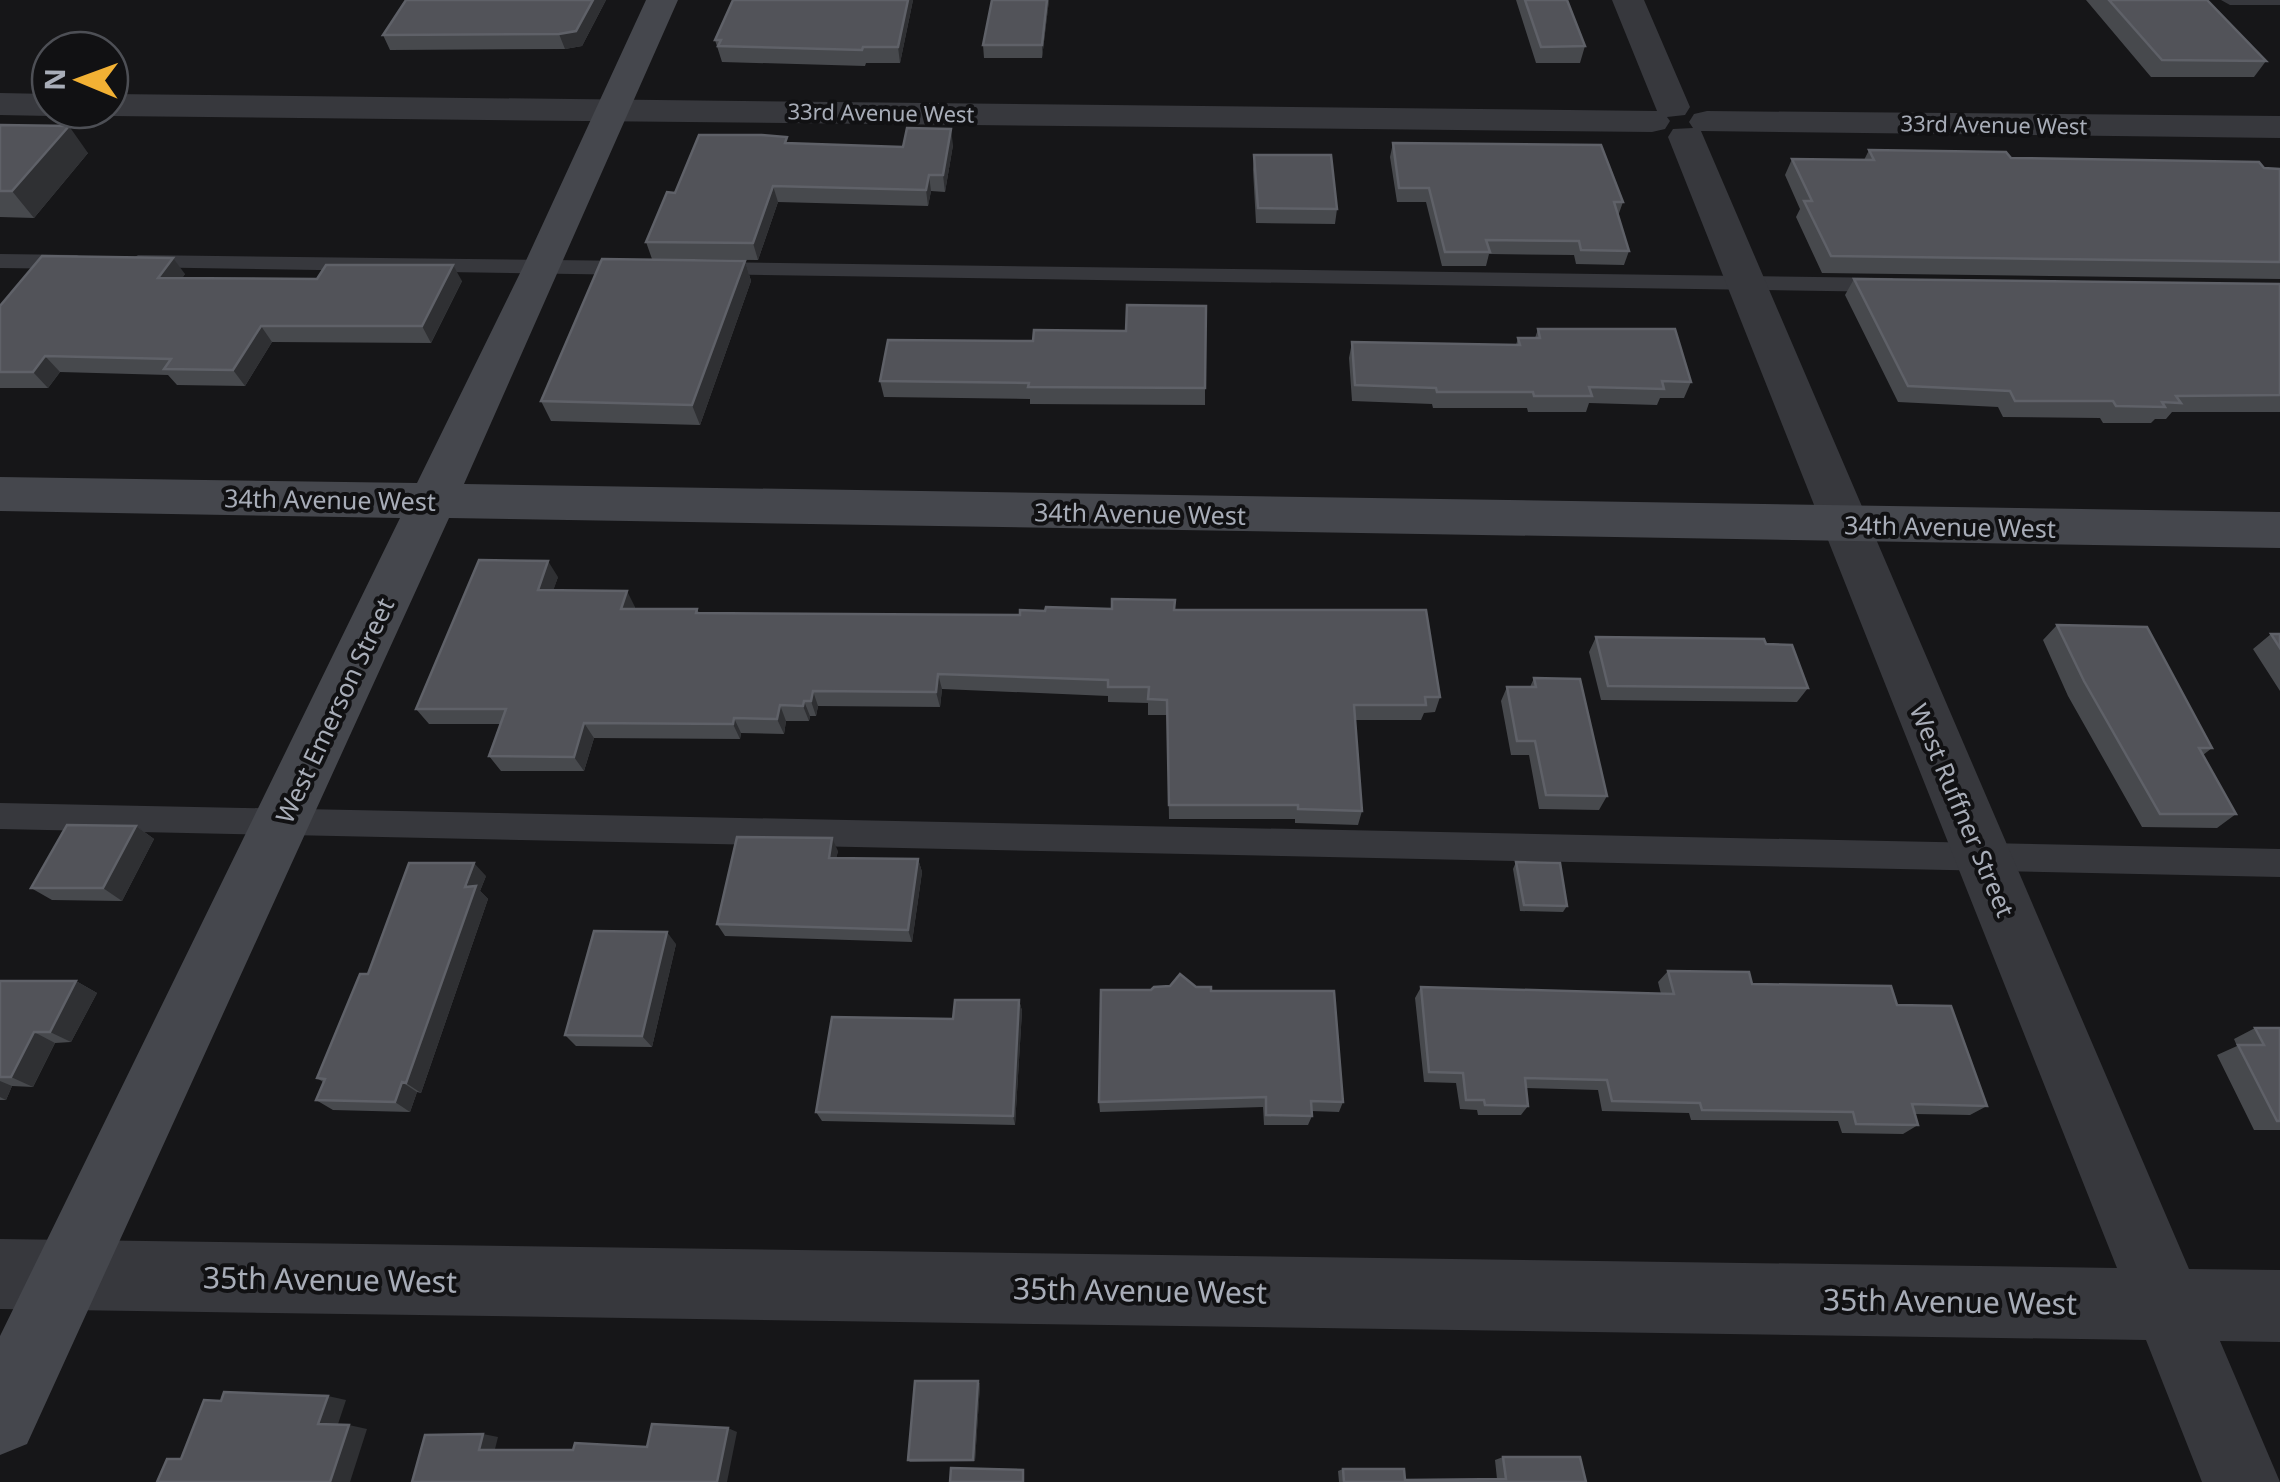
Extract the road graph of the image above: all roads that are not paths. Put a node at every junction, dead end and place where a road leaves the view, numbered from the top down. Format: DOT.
graph roads {
  1 [pos="662,0"];
  2 [pos="1628,0"];
  3 [pos="2230,0"];
  4 [pos="2280,0"];
  5 [pos="0,104"];
  6 [pos="30,104"];
  7 [pos="130,105"];
  8 [pos="614,108"];
  9 [pos="1679,122"];
  10 [pos="2280,127"];
  11 [pos="0,261"];
  12 [pos="543,267"];
  13 [pos="1743,282"];
  14 [pos="1909,285"];
  15 [pos="0,494"];
  16 [pos="430,500"];
  17 [pos="1844,525"];
  18 [pos="2280,530"];
  19 [pos="0,816"];
  20 [pos="282,822"];
  21 [pos="1983,858"];
  22 [pos="2280,863"];
  23 [pos="33,1275"];
  24 [pos="2168,1304"];
  25 [pos="2280,1306"];
  26 [pos="0,1418"];
  27 [pos="2241,1482"];
  1 -- 8 [label="street, West Emerson Street"];
  2 -- 9 [label="street, West Ruffner Street"];
  3 -- 4 [label="lane"];
  5 -- 6 [label="street"];
  7 -- 8 [label="street, 33rd Avenue West"];
  8 -- 9 [label="street, 33rd Avenue West"];
  8 -- 12 [label="street, West Emerson Street"];
  9 -- 10 [label="street, 33rd Avenue West"];
  9 -- 13 [label="street, West Ruffner Street"];
  11 -- 12 [label="lane"];
  12 -- 13 [label="lane"];
  12 -- 16 [label="street, West Emerson Street"];
  13 -- 14 [label="lane"];
  13 -- 17 [label="street, West Ruffner Street"];
  15 -- 16 [label="street, 34th Avenue West"];
  16 -- 17 [label="street, 34th Avenue West"];
  16 -- 20 [label="street, West Emerson Street"];
  17 -- 18 [label="street, 34th Avenue West"];
  17 -- 21 [label="street, West Ruffner Street"];
  19 -- 20 [label="lane"];
  20 -- 21 [label="lane"];
  20 -- 23 [label="street, West Emerson Street"];
  21 -- 22 [label="lane"];
  21 -- 24 [label="street, West Ruffner Street"];
  23 -- 24 [label="street, 35th Avenue West"];
  23 -- 26 [label="street, West Emerson Street"];
  24 -- 25 [label="street, 35th Avenue West"];
  24 -- 27 [label="street, West Ruffner Street"];
}
